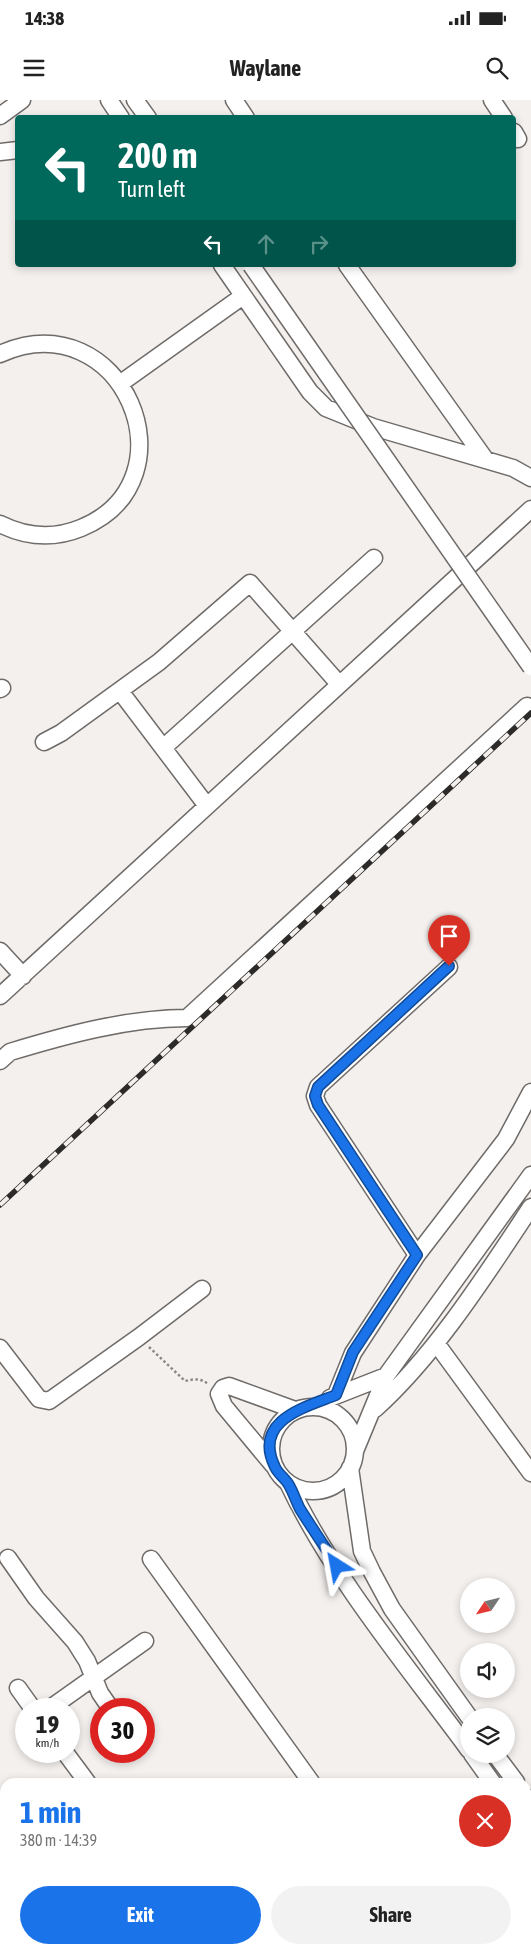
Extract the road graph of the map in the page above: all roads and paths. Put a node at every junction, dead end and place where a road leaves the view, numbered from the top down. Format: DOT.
graph roads {
  1 [pos="22,100"];
  2 [pos="109,100"];
  3 [pos="135,100"];
  4 [pos="234,100"];
  5 [pos="492,100"];
  6 [pos="119,115"];
  7 [pos="146,115"];
  8 [pos="244,115"];
  9 [pos="502,115"];
  10 [pos="0,116"];
  11 [pos="15,150"];
  12 [pos="0,152"];
  13 [pos="223,267"];
  14 [pos="252,267"];
  15 [pos="348,267"];
  16 [pos="243,296"];
  17 [pos="0,354"];
  18 [pos="121,383"];
  19 [pos="485,459"];
  20 [pos="531,478"];
  21 [pos="531,509"];
  22 [pos="0,524"];
  23 [pos="374,558"];
  24 [pos="294,631"];
  25 [pos="531,667"];
  26 [pos="339,684"];
  27 [pos="120,691"];
  28 [pos="527,706"];
  29 [pos="44,742"];
  30 [pos="163,748"];
  31 [pos="207,806"];
  32 [pos="0,951"];
  33 [pos="449,966"];
  34 [pos="23,976"];
  35 [pos="0,996"];
  36 [pos="3,1051"];
  37 [pos="531,1092"];
  38 [pos="531,1175"];
  39 [pos="531,1208"];
  40 [pos="417,1255"];
  41 [pos="202,1289"];
  42 [pos="139,1337"];
  43 [pos="436,1343"];
  44 [pos="0,1348"];
  45 [pos="386,1376"];
  46 [pos="219,1394"];
  47 [pos="336,1395"];
  48 [pos="301,1409"];
  49 [pos="373,1411"];
  50 [pos="355,1452"];
  51 [pos="275,1466"];
  52 [pos="350,1468"];
  53 [pos="531,1473"];
  54 [pos="288,1483"];
  55 [pos="8,1558"];
  56 [pos="150,1559"];
  57 [pos="145,1641"];
  58 [pos="93,1677"];
  59 [pos="18,1688"];
  60 [pos="25,1698"];
  61 [pos="64,1698"];
  62 [pos="103,1698"];
  63 [pos="463,1708"];
  64 [pos="460,1738"];
  65 [pos="73,1763"];
  66 [pos="478,1763"];
  67 [pos="502,1763"];
  68 [pos="85,1778"];
  69 [pos="308,1778"];
  70 [pos="489,1778"];
  71 [pos="513,1778"];
  1 -- 10 [label="street"];
  2 -- 6 [label="street"];
  3 -- 7 [label="street"];
  4 -- 8 [label="street"];
  5 -- 9 [label="street"];
  11 -- 12 [label="street"];
  13 -- 16 [label="street"];
  14 -- 25 [label="street, bridge"];
  15 -- 19 [label="street"];
  16 -- 18 [label="street"];
  16 -- 19 [label="street"];
  17 -- 18 [label="street"];
  18 -- 22 [label="street"];
  19 -- 20 [label="street"];
  21 -- 26 [label="street"];
  23 -- 24 [label="street"];
  24 -- 26 [label="street"];
  24 -- 27 [label="street"];
  24 -- 30 [label="street"];
  26 -- 31 [label="street"];
  27 -- 29 [label="street"];
  27 -- 30 [label="street"];
  28 -- 36 [label="street"];
  30 -- 31 [label="street"];
  31 -- 34 [label="street"];
  32 -- 34 [label="street"];
  33 -- 40 [label="street"];
  34 -- 35 [label="street"];
  37 -- 40 [label="street"];
  38 -- 45 [label="street"];
  39 -- 43 [label="street"];
  40 -- 47 [label="street"];
  41 -- 42 [label="street"];
  42 -- 44 [label="street"];
  42 -- 46 [label="path"];
  43 -- 49 [label="street"];
  43 -- 53 [label="street"];
  45 -- 47 [label="street"];
  45 -- 49 [label="street"];
  46 -- 48 [label="street"];
  46 -- 51 [label="street"];
  47 -- 48 [label="street"];
  48 -- 50 [label="street"];
  48 -- 51 [label="street"];
  49 -- 50 [label="street"];
  50 -- 52 [label="street"];
  51 -- 54 [label="street"];
  52 -- 54 [label="street"];
  52 -- 63 [label="street"];
  54 -- 64 [label="street"];
  55 -- 58 [label="street"];
  56 -- 69 [label="street"];
  57 -- 58 [label="street"];
  58 -- 61 [label="street"];
  58 -- 62 [label="street"];
  59 -- 60 [label="street"];
  65 -- 68 [label="street"];
  66 -- 70 [label="street"];
  67 -- 71 [label="street"];
}
